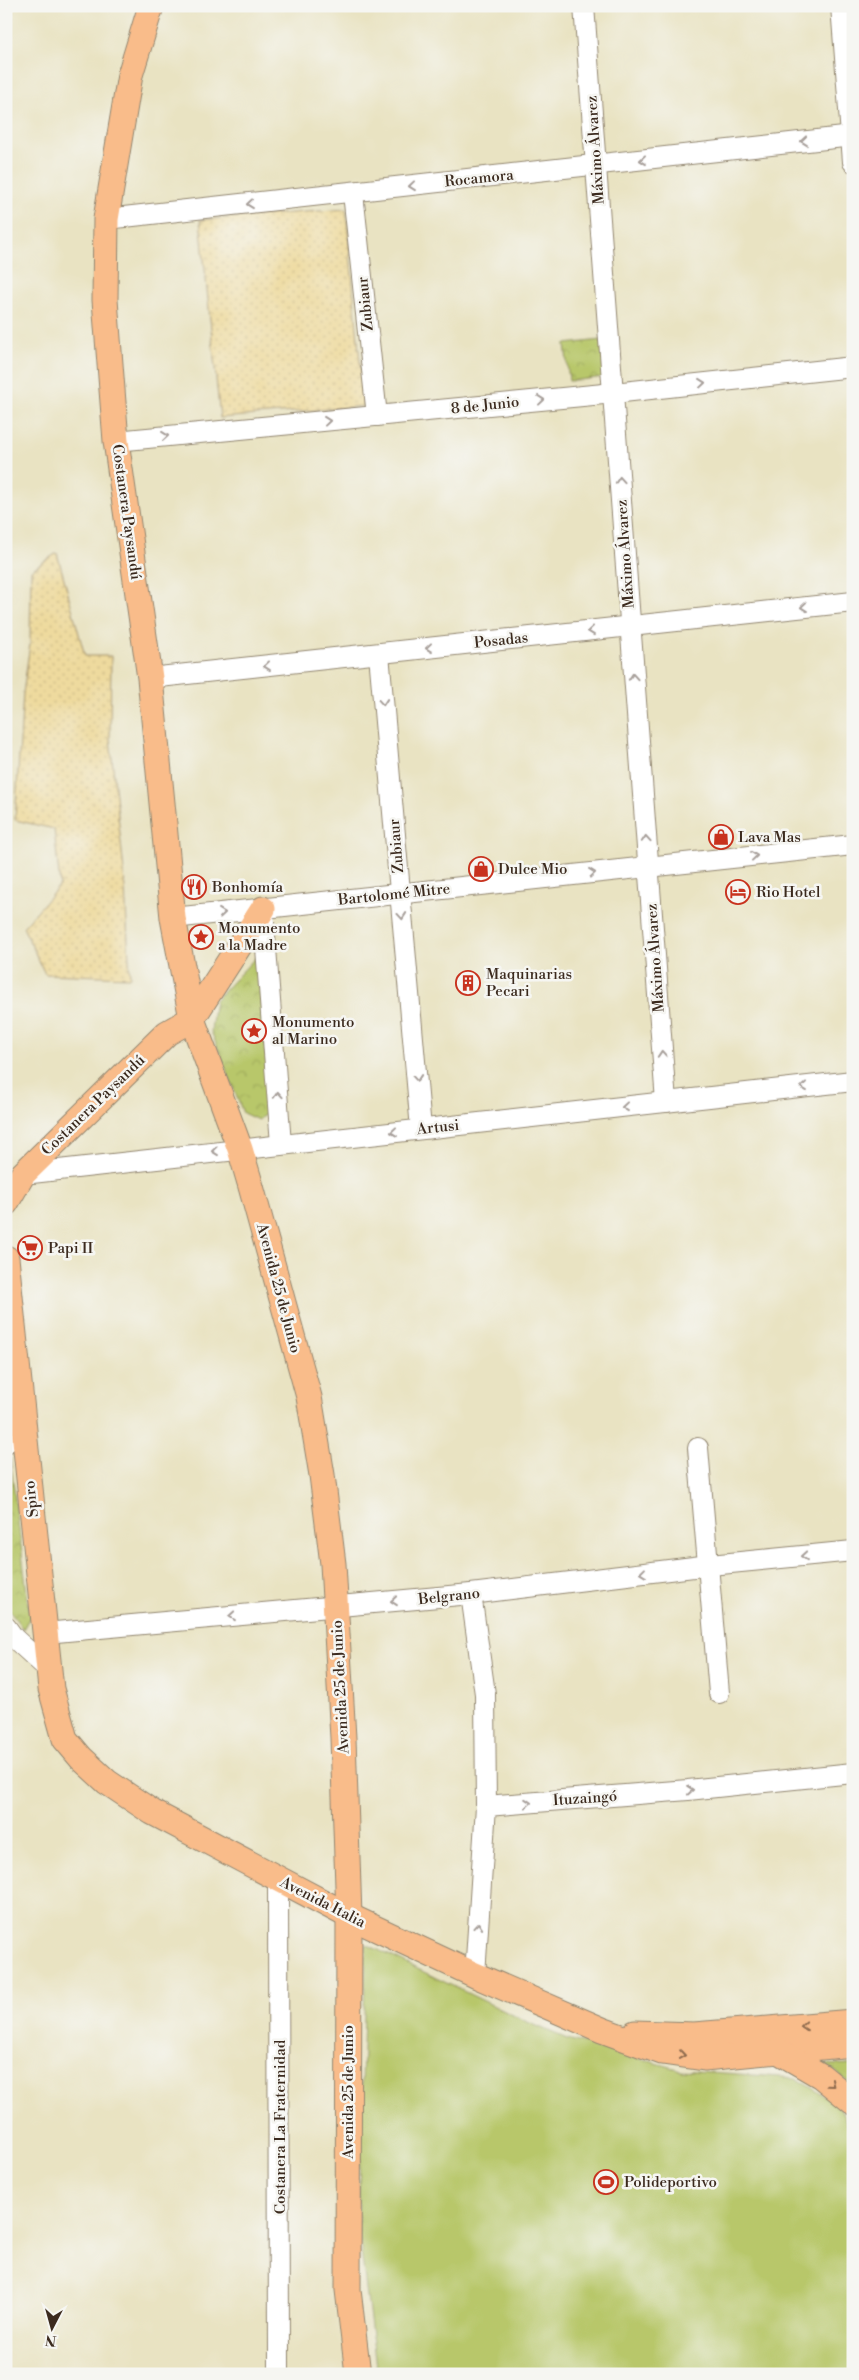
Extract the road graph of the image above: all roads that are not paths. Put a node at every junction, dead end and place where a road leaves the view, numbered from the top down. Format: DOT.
graph roads {
  1 [pos="151,6"];
  2 [pos="584,6"];
  3 [pos="841,6"];
  4 [pos="852,136"];
  5 [pos="853,162"];
  6 [pos="596,165"];
  7 [pos="352,193"];
  8 [pos="106,219"];
  9 [pos="853,367"];
  10 [pos="614,393"];
  11 [pos="377,416"];
  12 [pos="116,441"];
  13 [pos="853,602"];
  14 [pos="630,626"];
  15 [pos="379,654"];
  16 [pos="150,678"];
  17 [pos="853,845"];
  18 [pos="648,867"];
  19 [pos="400,894"];
  20 [pos="263,908"];
  21 [pos="173,918"];
  22 [pos="192,1019"];
  23 [pos="853,1082"];
  24 [pos="666,1102"];
  25 [pos="422,1129"];
  26 [pos="281,1144"];
  27 [pos="240,1149"];
  28 [pos="23,1174"];
  29 [pos="6,1203"];
  30 [pos="6,1258"];
  31 [pos="20,1394"];
  32 [pos="6,1443"];
  33 [pos="698,1448"];
  34 [pos="853,1551"];
  35 [pos="710,1565"];
  36 [pos="471,1594"];
  37 [pos="335,1606"];
  38 [pos="6,1627"];
  39 [pos="45,1634"];
  40 [pos="49,1670"];
  41 [pos="719,1693"];
  42 [pos="65,1739"];
  43 [pos="853,1773"];
  44 [pos="486,1806"];
  45 [pos="278,1879"];
  46 [pos="349,1916"];
  47 [pos="475,1975"];
  48 [pos="853,2022"];
  49 [pos="602,2030"];
  50 [pos="853,2044"];
  51 [pos="778,2051"];
  52 [pos="853,2102"];
  53 [pos="280,2374"];
  54 [pos="358,2374"];
  1 -- 8 [label="main road, Costanera Paysandú"];
  2 -- 6 [label="street, Máximo Álvarez"];
  3 -- 4 [label="street"];
  4 -- 5 [label="street"];
  4 -- 6 [label="street, Rocamora, one-way"];
  6 -- 7 [label="street, Rocamora, one-way"];
  6 -- 10 [label="street, Máximo Álvarez"];
  7 -- 8 [label="street, Rocamora, one-way"];
  7 -- 11 [label="street, Zubiaur"];
  8 -- 12 [label="main road, Costanera Paysandú"];
  10 -- 9 [label="street, 8 de Junio, one-way"];
  11 -- 10 [label="street, 8 de Junio, one-way"];
  14 -- 10 [label="street, Máximo Álvarez, one-way"];
  12 -- 11 [label="street, 8 de Junio, one-way"];
  12 -- 16 [label="main road, Costanera Paysandú"];
  13 -- 14 [label="street, Posadas, one-way"];
  14 -- 15 [label="street, Posadas, one-way"];
  18 -- 14 [label="street, Máximo Álvarez, one-way"];
  15 -- 16 [label="street, Posadas, one-way"];
  15 -- 19 [label="street, Zubiaur, one-way"];
  16 -- 21 [label="main road, Costanera Paysandú"];
  18 -- 17 [label="street, Bartolomé Mitre, one-way"];
  19 -- 18 [label="street, Bartolomé Mitre, one-way"];
  24 -- 18 [label="street, Máximo Álvarez, one-way"];
  19 -- 20 [label="street, Bartolomé Mitre"];
  19 -- 25 [label="street, Zubiaur, one-way"];
  21 -- 20 [label="street, Bartolomé Mitre, one-way"];
  20 -- 22 [label="main road, Costanera Paysandú"];
  26 -- 20 [label="street, one-way"];
  21 -- 22 [label="main road, Costanera Paysandú"];
  22 -- 27 [label="main road, Avenida 25 de Junio"];
  22 -- 28 [label="main road, Costanera Paysandú"];
  23 -- 24 [label="street, Artusi, one-way"];
  24 -- 25 [label="street, Artusi, one-way"];
  25 -- 26 [label="street, Artusi, one-way"];
  26 -- 27 [label="street, Artusi"];
  27 -- 28 [label="street, Artusi, one-way"];
  27 -- 37 [label="main road, Avenida 25 de Junio"];
  28 -- 29 [label="main road, Costanera Paysandú"];
  30 -- 31 [label="main road, Spiro"];
  31 -- 32 [label="street"];
  31 -- 39 [label="main road, Spiro"];
  33 -- 35 [label="street"];
  34 -- 35 [label="street, Belgrano, one-way"];
  35 -- 36 [label="street, Belgrano, one-way"];
  35 -- 41 [label="street"];
  36 -- 37 [label="street, Belgrano, one-way"];
  36 -- 44 [label="street"];
  37 -- 39 [label="street, Belgrano, one-way"];
  37 -- 46 [label="main road, Avenida 25 de Junio"];
  38 -- 40 [label="street"];
  39 -- 40 [label="main road, Spiro"];
  40 -- 42 [label="main road, Spiro"];
  42 -- 45 [label="main road, Avenida Italia"];
  44 -- 43 [label="street, Ituzaingó, one-way"];
  47 -- 44 [label="street, one-way"];
  45 -- 46 [label="main road, Avenida Italia"];
  45 -- 53 [label="street, Costanera La Fraternidad"];
  46 -- 47 [label="main road, Avenida Italia"];
  46 -- 54 [label="main road, Avenida 25 de Junio"];
  47 -- 49 [label="main road, Avenida Italia"];
  48 -- 49 [label="main road, one-way"];
  49 -- 51 [label="main road, Avenida Italia, one-way"];
  50 -- 51 [label="main road, Avenida Italia"];
  51 -- 52 [label="main road, one-way"];
}
